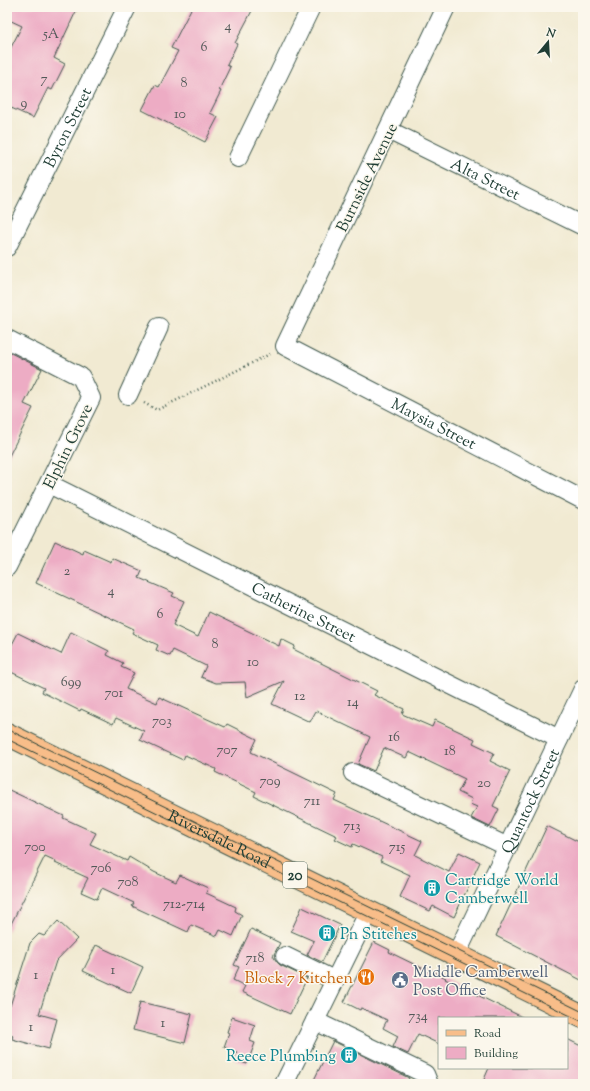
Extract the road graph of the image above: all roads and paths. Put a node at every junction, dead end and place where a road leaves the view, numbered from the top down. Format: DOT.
graph roads {
  1 [pos="127,7"];
  2 [pos="311,7"];
  3 [pos="446,7"];
  4 [pos="388,130"];
  5 [pos="238,158"];
  6 [pos="583,226"];
  7 [pos="7,247"];
  8 [pos="159,327"];
  9 [pos="7,339"];
  10 [pos="285,346"];
  11 [pos="128,395"];
  12 [pos="49,484"];
  13 [pos="583,500"];
  14 [pos="7,567"];
  15 [pos="583,689"];
  16 [pos="7,734"];
  17 [pos="559,738"];
  18 [pos="353,773"];
  19 [pos="508,847"];
  20 [pos="369,911"];
  21 [pos="456,955"];
  22 [pos="285,956"];
  23 [pos="334,980"];
  24 [pos="583,1017"];
  25 [pos="315,1020"];
  26 [pos="284,1084"];
  27 [pos="429,1084"];
  1 -- 7 [label="street, Byron Street"];
  2 -- 5 [label="street"];
  3 -- 4 [label="street, Burnside Avenue"];
  4 -- 6 [label="street, Alta Street"];
  4 -- 10 [label="street, Burnside Avenue"];
  8 -- 11 [label="street"];
  9 -- 12 [label="street, Elphin Grove"];
  10 -- 11 [label="path"];
  10 -- 13 [label="street, Maysia Street"];
  12 -- 14 [label="street, Elphin Grove"];
  12 -- 17 [label="street, Catherine Street"];
  15 -- 17 [label="street, Quantock Street"];
  16 -- 20 [label="main road, Riversdale Road / 20"];
  17 -- 19 [label="street, Quantock Street"];
  18 -- 19 [label="street"];
  19 -- 21 [label="street, Quantock Street"];
  20 -- 21 [label="main road, Riversdale Road / 20"];
  20 -- 23 [label="street"];
  21 -- 24 [label="main road, Riversdale Road / 20"];
  22 -- 23 [label="street"];
  23 -- 25 [label="street"];
  25 -- 26 [label="street"];
  25 -- 27 [label="street"];
}
